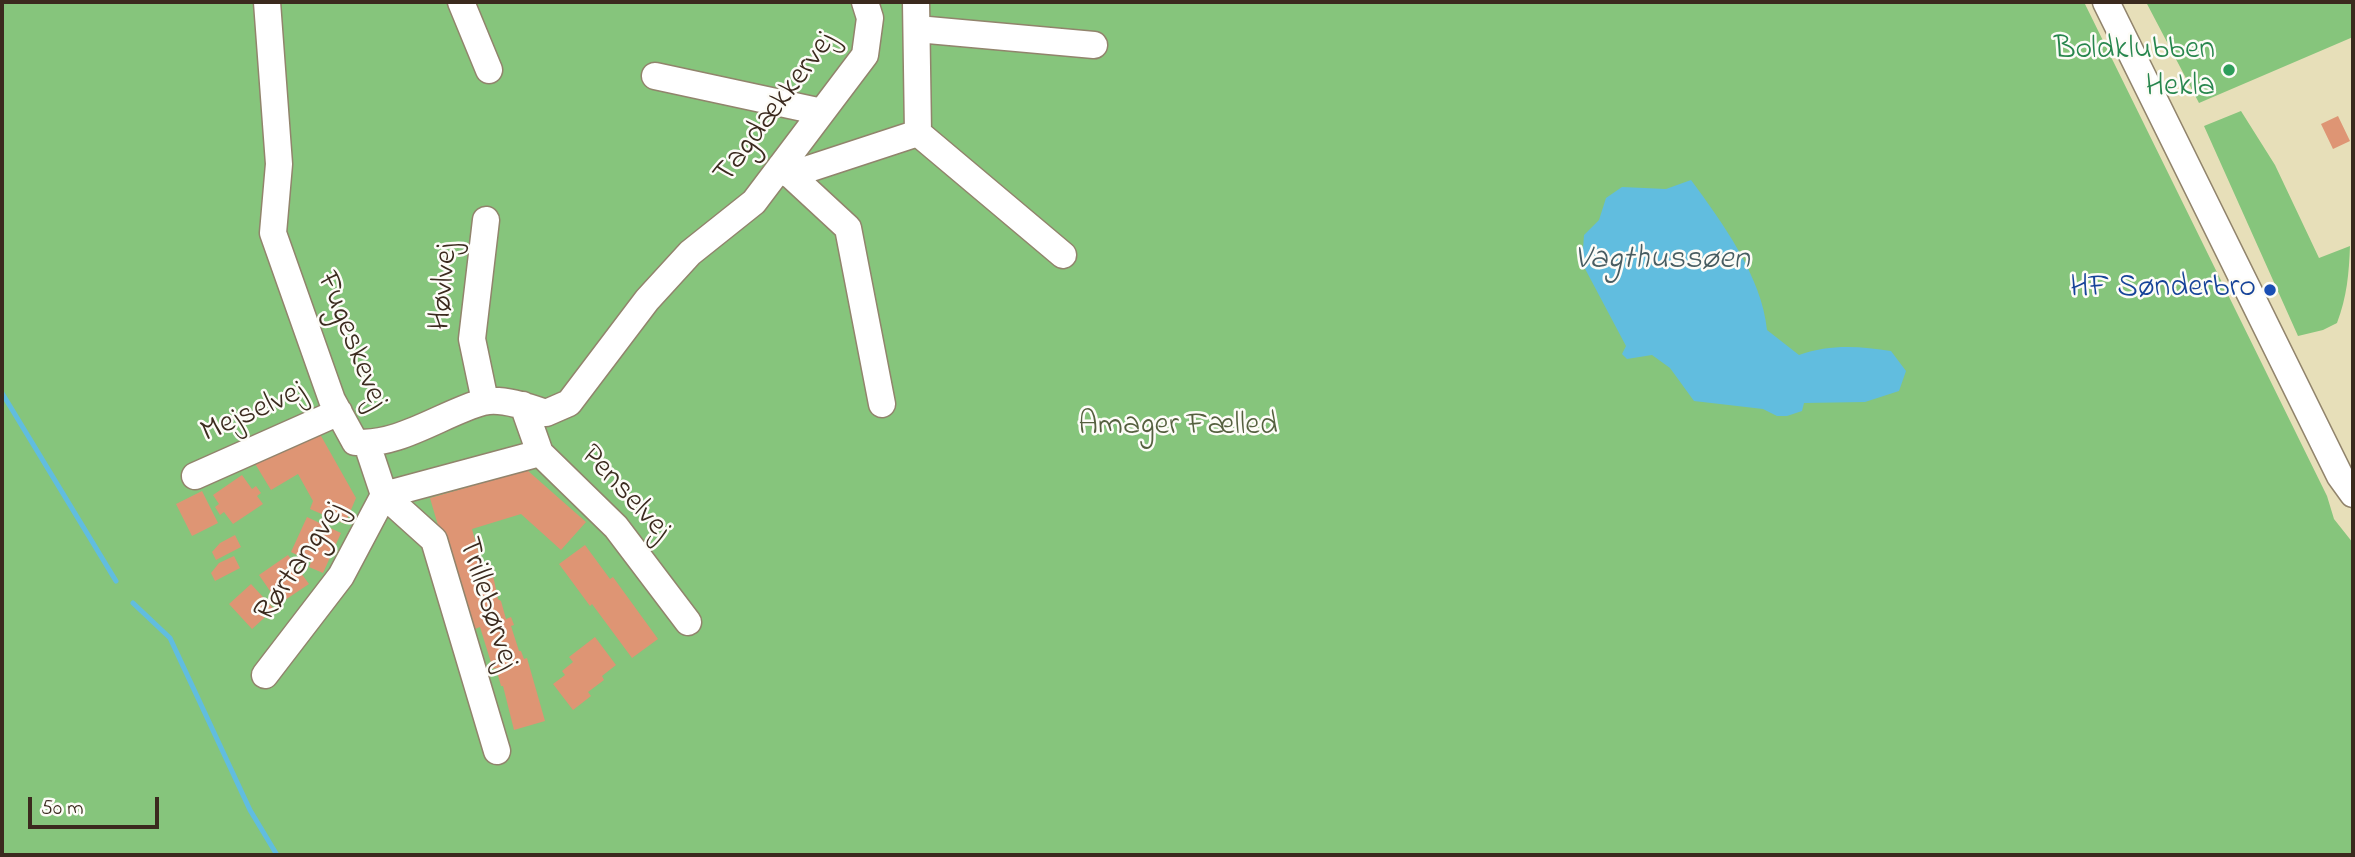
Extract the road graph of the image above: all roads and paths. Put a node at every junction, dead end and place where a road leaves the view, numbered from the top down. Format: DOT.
graph roads {
  1 [pos="267,2"];
  2 [pos="461,2"];
  3 [pos="865,2"];
  4 [pos="916,2"];
  5 [pos="2106,2"];
  6 [pos="917,29"];
  7 [pos="1094,45"];
  8 [pos="489,70"];
  9 [pos="655,76"];
  10 [pos="822,112"];
  11 [pos="918,133"];
  12 [pos="786,171"];
  13 [pos="486,220"];
  14 [pos="1063,255"];
  15 [pos="647,300"];
  16 [pos="485,401"];
  17 [pos="881,404"];
  18 [pos="523,405"];
  19 [pos="339,412"];
  20 [pos="367,444"];
  21 [pos="540,453"];
  22 [pos="195,477"];
  23 [pos="2353,494"];
  24 [pos="384,495"];
  25 [pos="688,622"];
  26 [pos="265,675"];
  27 [pos="497,751"];
  1 -- 19 [label="street, Fugeskevej"];
  2 -- 8 [label="street"];
  3 -- 10 [label="street, Tagdækkervej"];
  4 -- 6 [label="street"];
  5 -- 23 [label="street"];
  6 -- 7 [label="street"];
  6 -- 11 [label="street"];
  9 -- 10 [label="street"];
  10 -- 12 [label="street, Tagdækkervej"];
  11 -- 12 [label="street"];
  11 -- 14 [label="street"];
  12 -- 15 [label="street, Tagdækkervej"];
  12 -- 17 [label="street"];
  13 -- 16 [label="street, Høvlvej"];
  15 -- 18 [label="street, Fugeskevej"];
  16 -- 18 [label="street, Fugeskevej"];
  16 -- 20 [label="street, Fugeskevej"];
  18 -- 21 [label="street, Penselvej"];
  19 -- 20 [label="street, Fugeskevej"];
  19 -- 22 [label="street, Mejselvej"];
  20 -- 24 [label="street, Rørtangvej"];
  21 -- 24 [label="street"];
  21 -- 25 [label="street, Penselvej"];
  24 -- 26 [label="street, Rørtangvej"];
  24 -- 27 [label="street, Trillebørvej"];
}
